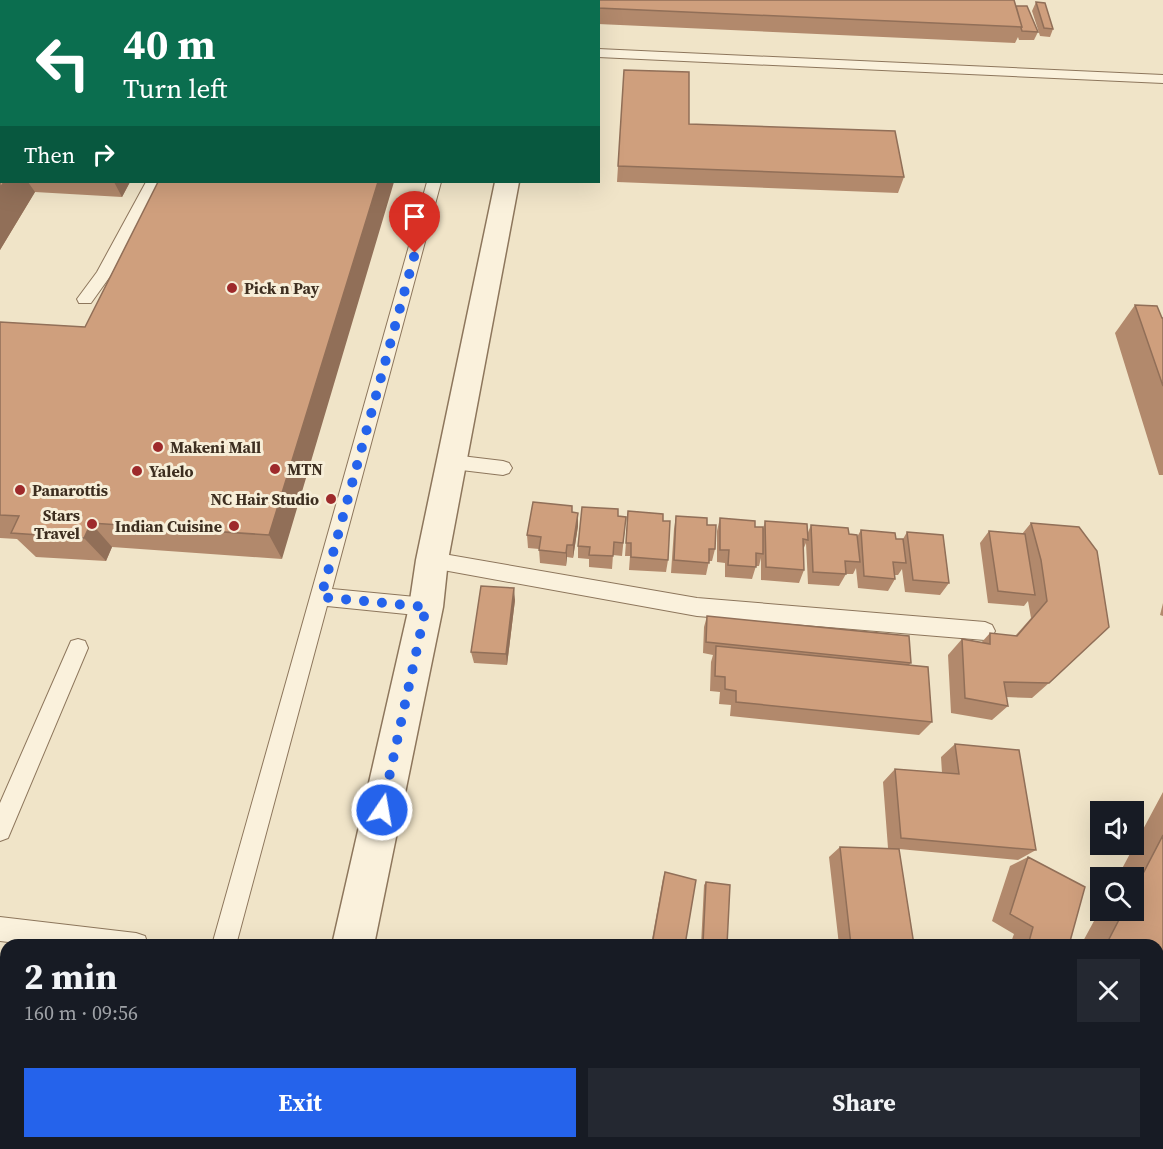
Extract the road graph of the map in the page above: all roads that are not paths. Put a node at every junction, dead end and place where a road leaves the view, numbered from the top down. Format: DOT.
graph roads {
  1 [pos="600,53"];
  2 [pos="1163,79"];
  3 [pos="152,183"];
  4 [pos="434,183"];
  5 [pos="507,183"];
  6 [pos="85,299"];
  7 [pos="453,462"];
  8 [pos="503,468"];
  9 [pos="432,560"];
  10 [pos="321,597"];
  11 [pos="426,607"];
  12 [pos="986,632"];
  13 [pos="78,648"];
  14 [pos="0,830"];
  15 [pos="1,933"];
  16 [pos="68,939"];
  17 [pos="226,939"];
  18 [pos="354,939"];
  1 -- 2 [label="lane"];
  3 -- 6 [label="lane"];
  4 -- 10 [label="lane"];
  5 -- 7 [label="street"];
  7 -- 8 [label="lane"];
  7 -- 9 [label="street"];
  9 -- 11 [label="street"];
  9 -- 12 [label="lane"];
  10 -- 11 [label="lane"];
  10 -- 17 [label="lane"];
  11 -- 18 [label="street"];
  13 -- 14 [label="lane"];
  15 -- 16 [label="lane"];
}
